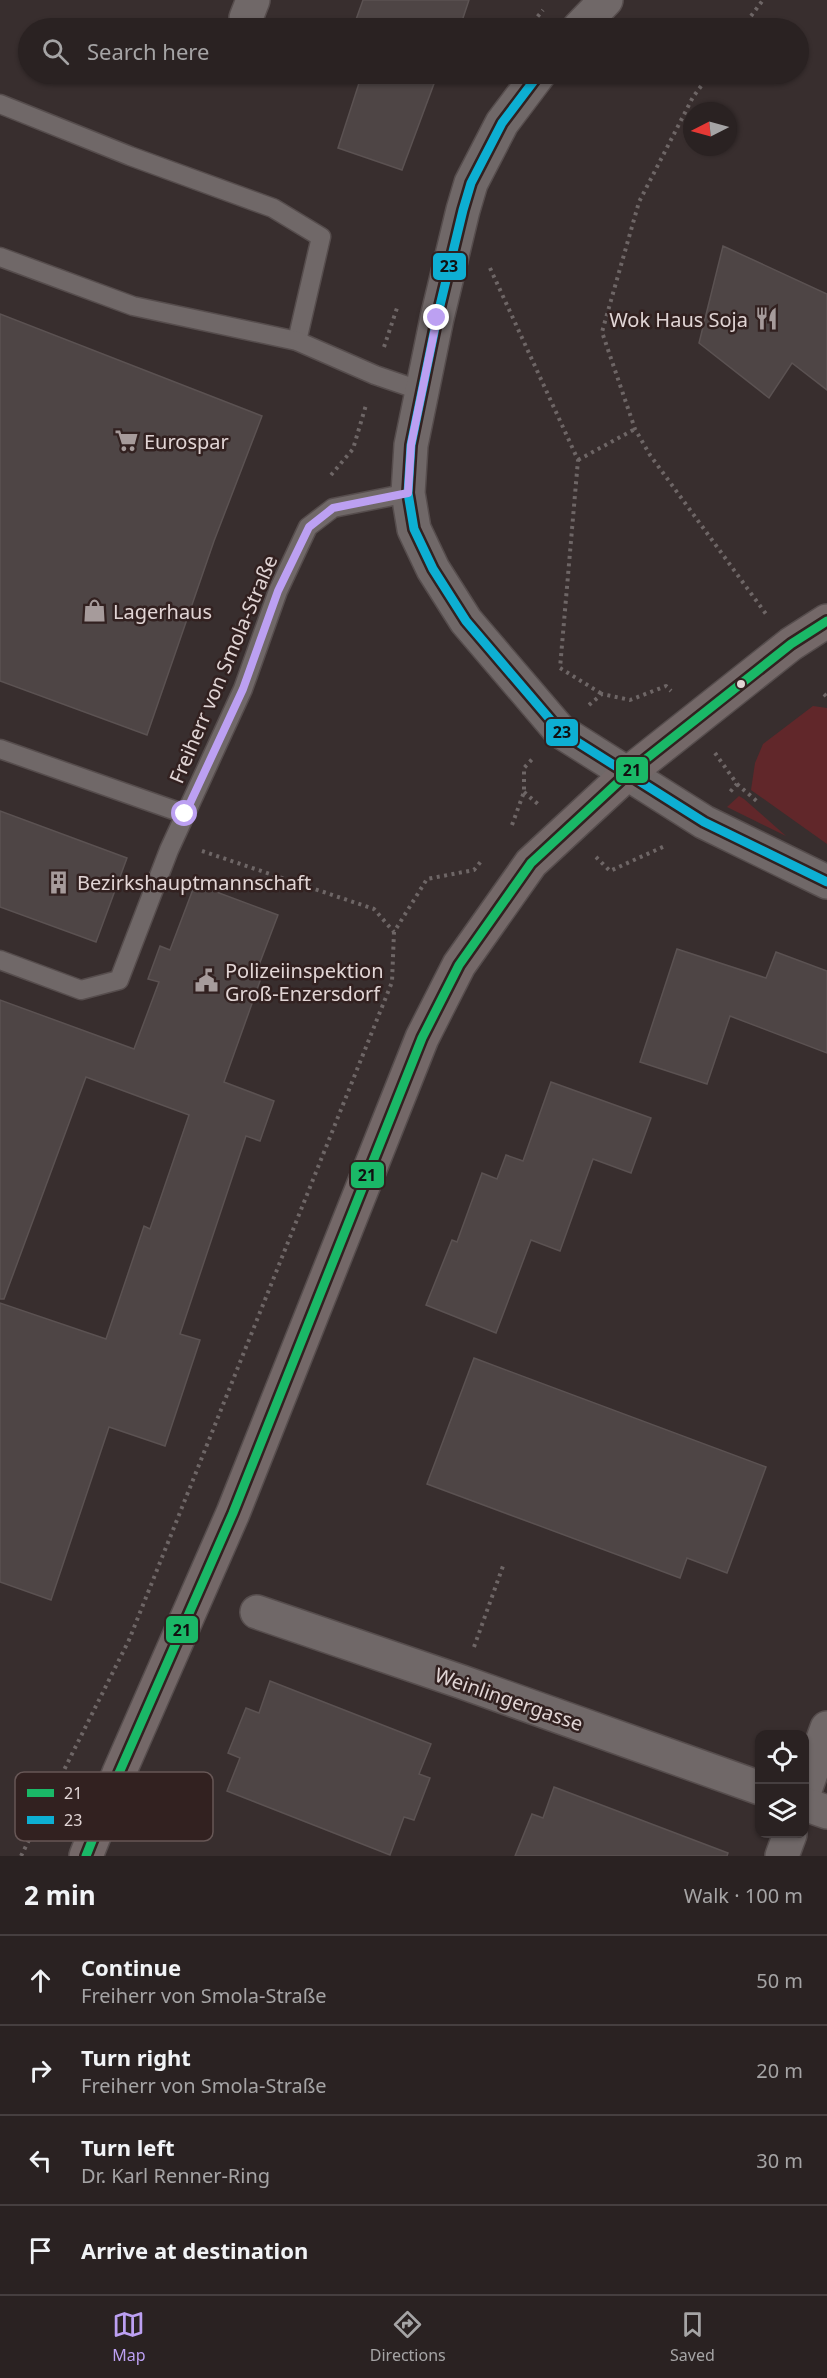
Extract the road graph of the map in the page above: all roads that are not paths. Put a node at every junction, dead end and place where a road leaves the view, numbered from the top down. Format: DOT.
graph roads {
  1 [pos="606,0"];
  2 [pos="589,18"];
  3 [pos="531,84"];
  4 [pos="0,104"];
  5 [pos="0,257"];
  6 [pos="297,342"];
  7 [pos="422,391"];
  8 [pos="408,493"];
  9 [pos="827,621"];
  10 [pos="0,749"];
  11 [pos="627,774"];
  12 [pos="185,814"];
  13 [pos="827,882"];
  14 [pos="0,960"];
  15 [pos="257,1612"];
  16 [pos="827,1728"];
  17 [pos="119,1772"];
  18 [pos="807,1784"];
  19 [pos="755,1787"];
  20 [pos="809,1806"];
  21 [pos="827,1812"];
  22 [pos="788,1838"];
  23 [pos="92,1841"];
  24 [pos="86,1856"];
  25 [pos="782,1856"];
  1 -- 2 [label="street"];
  3 -- 7 [label="street"];
  4 -- 6 [label="lane"];
  5 -- 6 [label="lane"];
  6 -- 7 [label="lane"];
  7 -- 8 [label="street"];
  8 -- 11 [label="street"];
  8 -- 12 [label="lane, Freiherr von Smola-Straße"];
  9 -- 11 [label="main road"];
  10 -- 12 [label="lane, Freiherr von Smola-Straße"];
  11 -- 13 [label="street"];
  11 -- 17 [label="main road"];
  12 -- 14 [label="lane"];
  15 -- 19 [label="street, Weinlingergasse"];
  16 -- 18 [label="street"];
  20 -- 21 [label="street"];
  22 -- 25 [label="street"];
  23 -- 24 [label="main road"];
}
